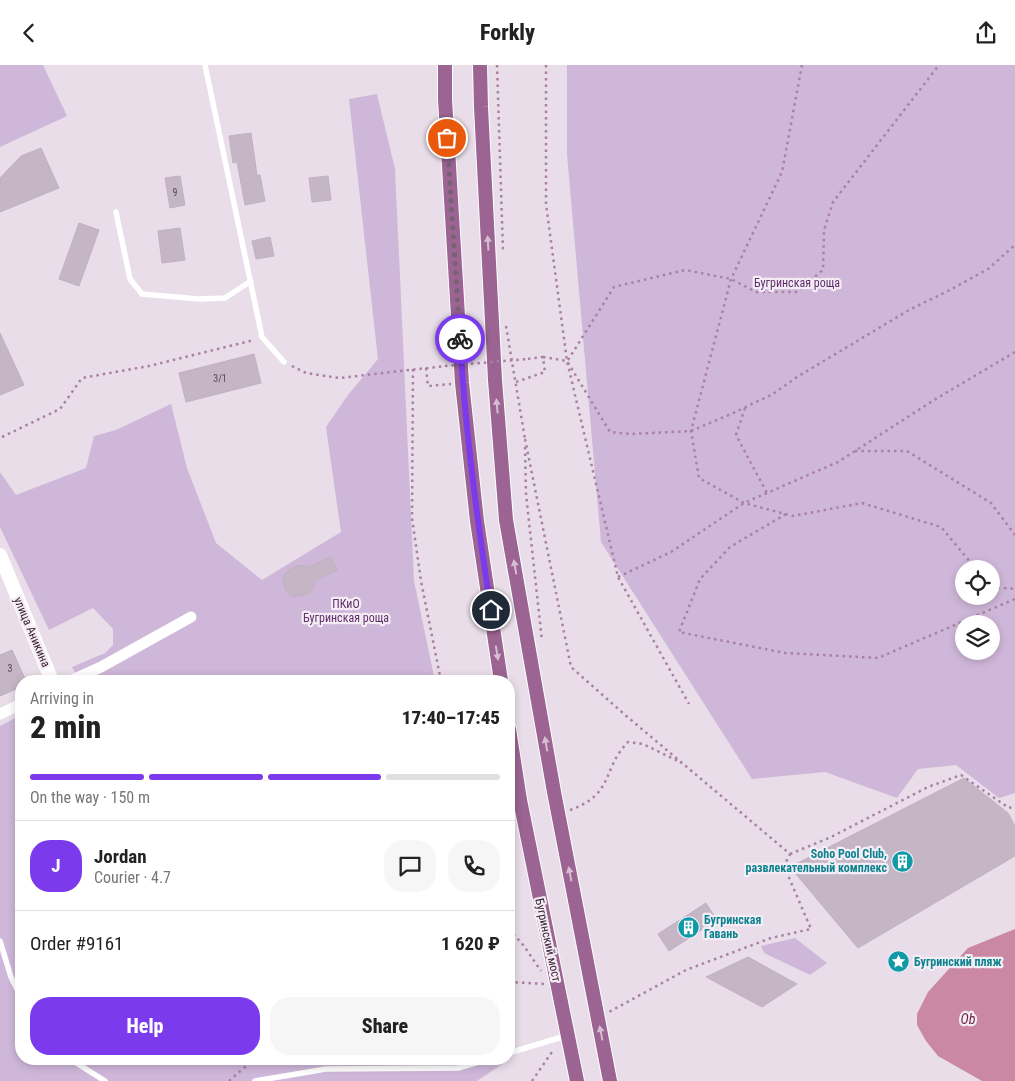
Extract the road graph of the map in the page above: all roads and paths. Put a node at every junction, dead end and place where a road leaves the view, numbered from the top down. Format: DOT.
graph roads {
  1 [pos="205,65"];
  2 [pos="445,65"];
  3 [pos="480,65"];
  4 [pos="497,65"];
  5 [pos="546,65"];
  6 [pos="802,65"];
  7 [pos="939,65"];
  8 [pos="116,212"];
  9 [pos="1015,245"];
  10 [pos="503,259"];
  11 [pos="730,279"];
  12 [pos="251,281"];
  13 [pos="505,317"];
  14 [pos="262,337"];
  15 [pos="1015,352"];
  16 [pos="544,357"];
  17 [pos="567,361"];
  18 [pos="284,362"];
  19 [pos="426,368"];
  20 [pos="413,369"];
  21 [pos="516,382"];
  22 [pos="462,383"];
  23 [pos="745,407"];
  24 [pos="690,431"];
  25 [pos="2,437"];
  26 [pos="525,439"];
  27 [pos="854,451"];
  28 [pos="767,493"];
  29 [pos="744,503"];
  30 [pos="786,514"];
  31 [pos="1015,535"];
  32 [pos="0,555"];
  33 [pos="968,560"];
  34 [pos="618,577"];
  35 [pos="1000,588"];
  36 [pos="1015,589"];
  37 [pos="1015,599"];
  38 [pos="191,617"];
  39 [pos="542,643"];
  40 [pos="50,675"];
  41 [pos="83,675"];
  42 [pos="440,675"];
  43 [pos="501,675"];
  44 [pos="689,704"];
  45 [pos="15,707"];
  46 [pos="0,714"];
  47 [pos="686,765"];
  48 [pos="515,768"];
  49 [pos="1015,806"];
  50 [pos="566,811"];
  51 [pos="790,854"];
  52 [pos="515,936"];
  53 [pos="0,941"];
  54 [pos="524,946"];
  55 [pos="515,983"];
  56 [pos="550,985"];
  57 [pos="15,986"];
  58 [pos="604,1015"];
  59 [pos="562,1037"];
  60 [pos="515,1051"];
  61 [pos="80,1065"];
  62 [pos="247,1065"];
  63 [pos="468,1065"];
  64 [pos="105,1081"];
  65 [pos="229,1081"];
  66 [pos="255,1081"];
  67 [pos="532,1081"];
  68 [pos="577,1081"];
  69 [pos="610,1081"];
  1 -- 12 [label="lane"];
  2 -- 22 [label="main road"];
  69 -- 3 [label="main road, one-way, bridge"];
  4 -- 10 [label="path"];
  5 -- 17 [label="path"];
  6 -- 11 [label="path"];
  7 -- 11 [label="path"];
  8 -- 12 [label="lane"];
  9 -- 23 [label="path"];
  11 -- 17 [label="path"];
  11 -- 24 [label="path"];
  12 -- 14 [label="lane"];
  13 -- 21 [label="path"];
  14 -- 18 [label="lane"];
  14 -- 25 [label="path"];
  15 -- 27 [label="path"];
  16 -- 17 [label="path"];
  16 -- 19 [label="path, bridge"];
  16 -- 21 [label="path"];
  17 -- 24 [label="path"];
  17 -- 34 [label="path"];
  18 -- 20 [label="path"];
  19 -- 20 [label="path"];
  19 -- 22 [label="path"];
  20 -- 42 [label="path"];
  21 -- 26 [label="path"];
  22 -- 43 [label="main road, one-way"];
  23 -- 24 [label="path"];
  23 -- 28 [label="path"];
  24 -- 29 [label="path"];
  26 -- 39 [label="path"];
  26 -- 47 [label="path"];
  27 -- 28 [label="path"];
  27 -- 31 [label="path"];
  28 -- 29 [label="path"];
  29 -- 30 [label="path"];
  29 -- 34 [label="path"];
  30 -- 33 [label="path"];
  30 -- 37 [label="path"];
  32 -- 40 [label="street, улица Аникина"];
  34 -- 44 [label="path"];
  35 -- 36 [label="path"];
  38 -- 41 [label="street"];
  45 -- 46 [label="street"];
  47 -- 50 [label="path"];
  47 -- 51 [label="path"];
  48 -- 68 [label="main road, Бугринский мост, bridge"];
  49 -- 51 [label="path"];
  51 -- 58 [label="path"];
  52 -- 54 [label="path"];
  53 -- 57 [label="lane"];
  55 -- 56 [label="path"];
  59 -- 60 [label="lane"];
  59 -- 67 [label="path"];
  61 -- 64 [label="lane"];
  62 -- 65 [label="path"];
  63 -- 66 [label="lane"];
}
